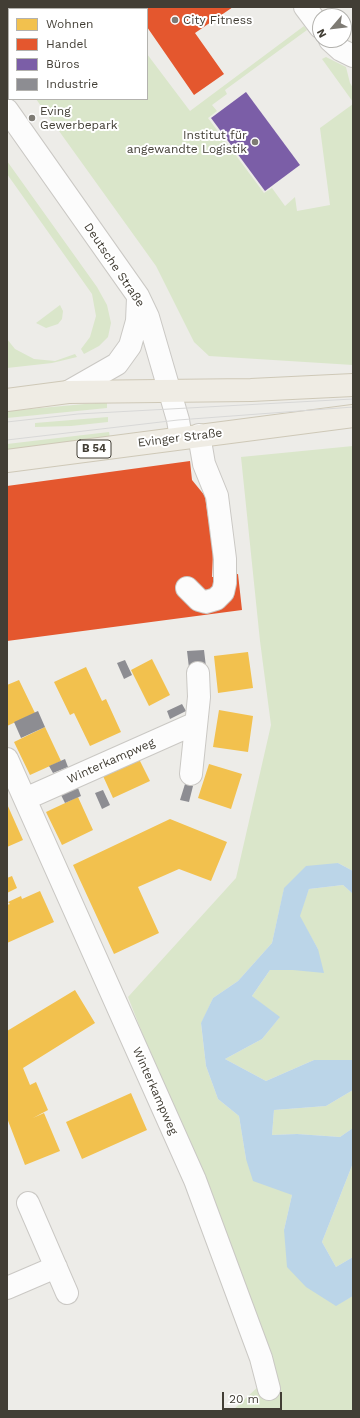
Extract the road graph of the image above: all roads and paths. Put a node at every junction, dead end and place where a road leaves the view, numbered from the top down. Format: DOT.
graph roads {
  1 [pos="305,7"];
  2 [pos="312,16"];
  3 [pos="339,48"];
  4 [pos="353,56"];
  5 [pos="7,110"];
  6 [pos="138,296"];
  7 [pos="353,385"];
  8 [pos="169,391"];
  9 [pos="68,392"];
  10 [pos="7,400"];
  11 [pos="353,416"];
  12 [pos="190,437"];
  13 [pos="7,461"];
  14 [pos="187,588"];
  15 [pos="198,673"];
  16 [pos="196,723"];
  17 [pos="7,759"];
  18 [pos="191,774"];
  19 [pos="25,799"];
  20 [pos="28,1203"];
  21 [pos="56,1267"];
  22 [pos="7,1288"];
  23 [pos="67,1293"];
  24 [pos="269,1389"];
  1 -- 2 [label="street"];
  3 -- 4 [label="street"];
  5 -- 6 [label="street, Deutsche Straße"];
  6 -- 8 [label="street, Deutsche Straße"];
  6 -- 9 [label="street"];
  7 -- 8 [label="main road"];
  8 -- 9 [label="main road"];
  8 -- 12 [label="street, Deutsche Straße"];
  9 -- 10 [label="main road"];
  11 -- 12 [label="main road, Evinger Straße / B 54"];
  12 -- 13 [label="main road, Evinger Straße / B 54"];
  12 -- 14 [label="street, Deutsche Straße"];
  15 -- 16 [label="street"];
  16 -- 18 [label="street"];
  16 -- 19 [label="street, Winterkampweg"];
  17 -- 19 [label="street, Winterkampweg"];
  19 -- 24 [label="street, Winterkampweg"];
  20 -- 21 [label="street"];
  21 -- 22 [label="street"];
  21 -- 23 [label="street"];
}
